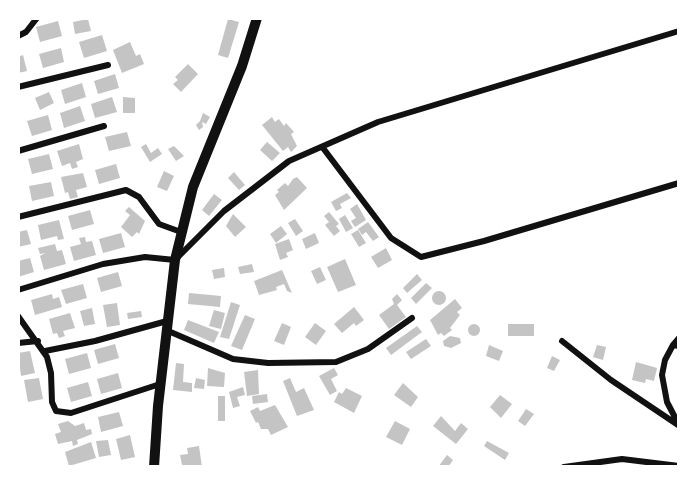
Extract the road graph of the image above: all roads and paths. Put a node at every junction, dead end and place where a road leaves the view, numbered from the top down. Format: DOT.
graph roads {
  1 [pos="37,18"];
  2 [pos="257,18"];
  3 [pos="679,31"];
  4 [pos="18,36"];
  5 [pos="108,65"];
  6 [pos="18,87"];
  7 [pos="104,126"];
  8 [pos="323,148"];
  9 [pos="18,151"];
  10 [pos="679,183"];
  11 [pos="18,218"];
  12 [pos="181,232"];
  13 [pos="175,260"];
  14 [pos="18,290"];
  15 [pos="18,316"];
  16 [pos="411,318"];
  17 [pos="166,326"];
  18 [pos="679,338"];
  19 [pos="38,340"];
  20 [pos="562,341"];
  21 [pos="18,343"];
  22 [pos="676,346"];
  23 [pos="45,351"];
  24 [pos="160,384"];
  25 [pos="679,425"];
  26 [pos="679,466"];
  27 [pos="154,467"];
  28 [pos="564,467"];
  1 -- 4 [label="street"];
  2 -- 12 [label="main road"];
  3 -- 8 [label="street"];
  5 -- 6 [label="street"];
  7 -- 9 [label="street"];
  8 -- 10 [label="street"];
  8 -- 13 [label="street"];
  11 -- 12 [label="street"];
  12 -- 13 [label="main road"];
  13 -- 14 [label="street"];
  13 -- 17 [label="main road"];
  15 -- 19 [label="street"];
  16 -- 17 [label="street"];
  17 -- 23 [label="street"];
  17 -- 24 [label="main road"];
  18 -- 22 [label="street"];
  19 -- 21 [label="street"];
  19 -- 23 [label="street"];
  20 -- 25 [label="street"];
  22 -- 25 [label="street"];
  23 -- 24 [label="street"];
  24 -- 27 [label="main road"];
  26 -- 28 [label="street"];
}
